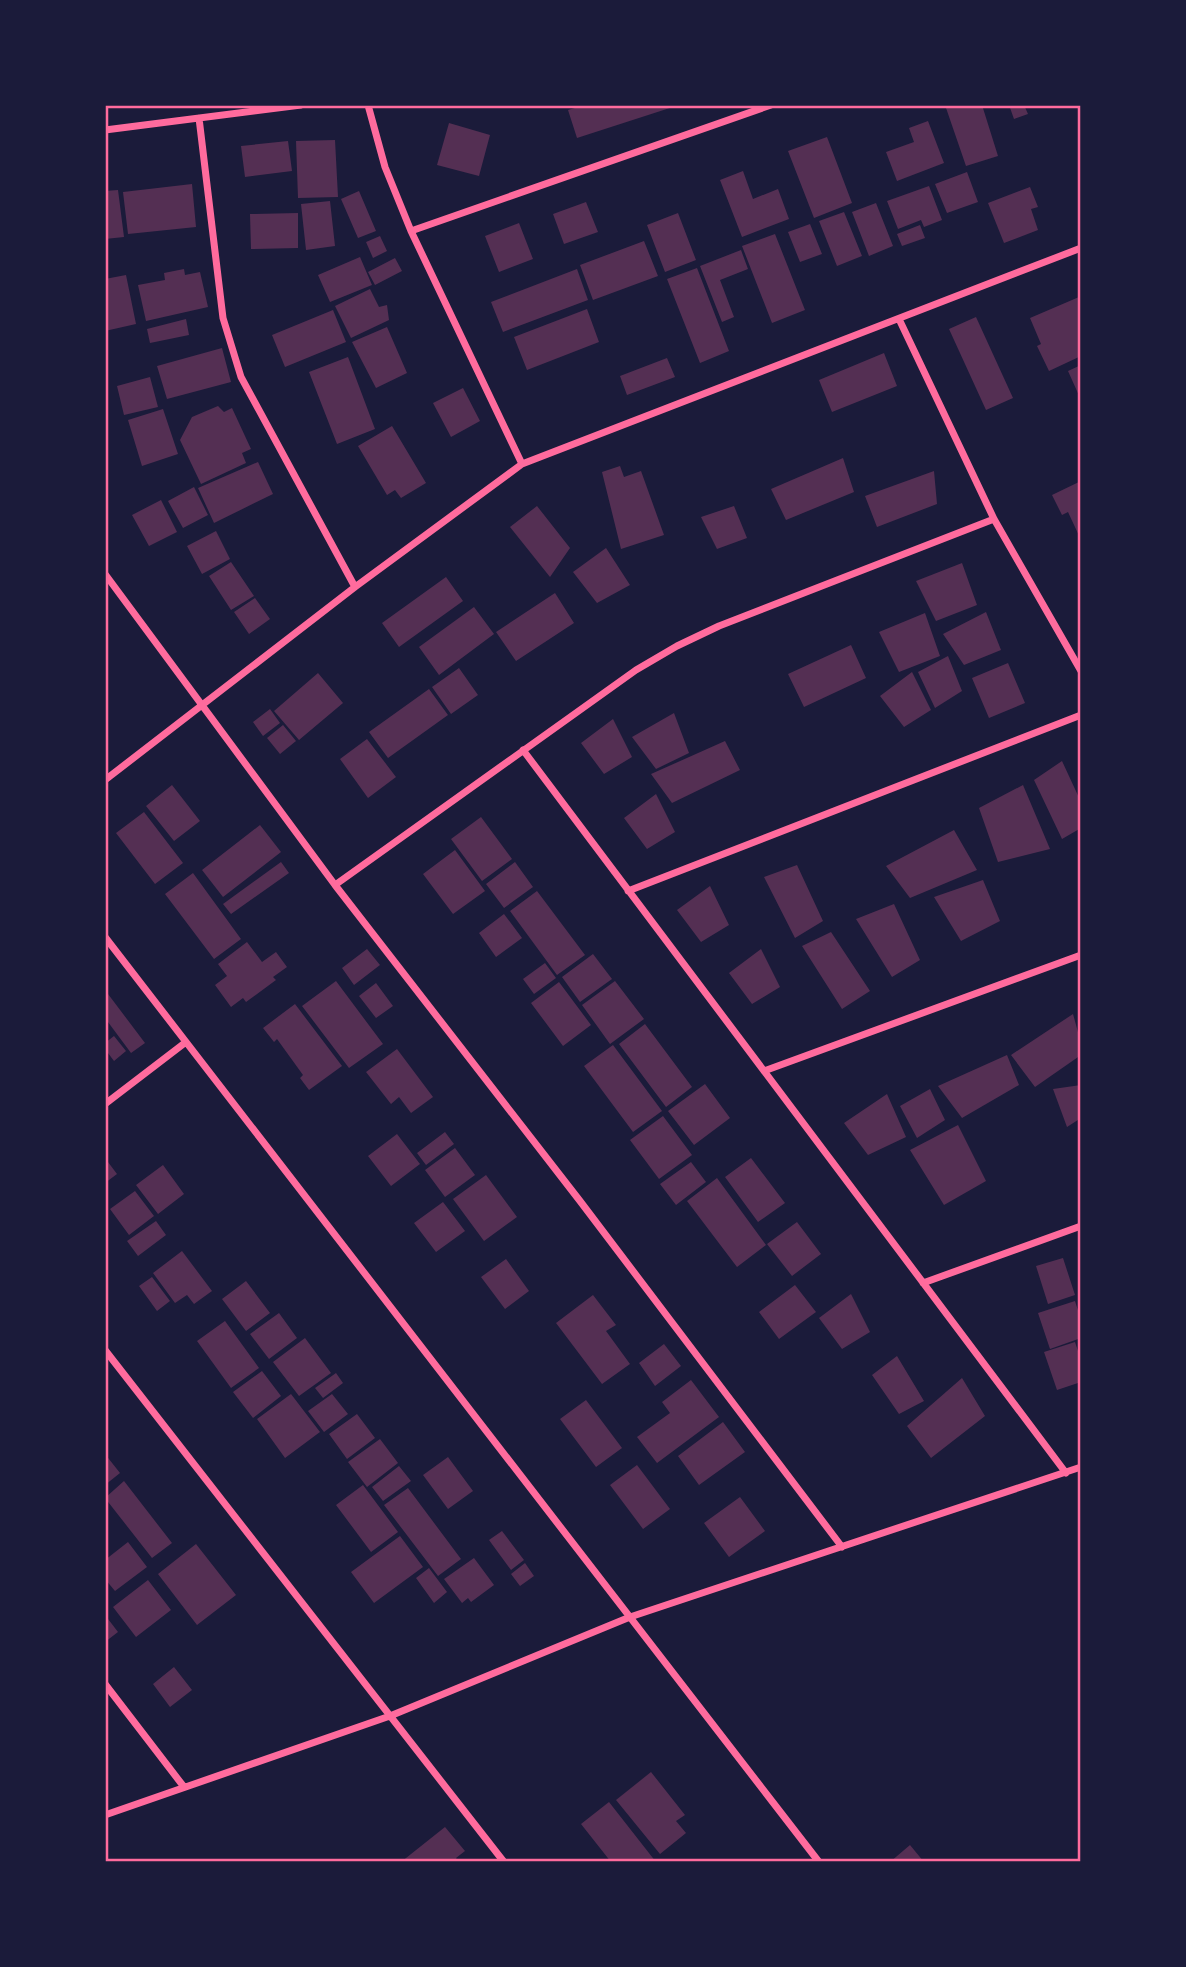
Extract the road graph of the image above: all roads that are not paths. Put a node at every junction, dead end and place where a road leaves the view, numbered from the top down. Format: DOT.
graph roads {
  1 [pos="301,105"];
  2 [pos="368,105"];
  3 [pos="771,105"];
  4 [pos="199,118"];
  5 [pos="105,130"];
  6 [pos="411,232"];
  7 [pos="1081,247"];
  8 [pos="900,319"];
  9 [pos="522,464"];
  10 [pos="994,519"];
  11 [pos="105,574"];
  12 [pos="355,587"];
  13 [pos="1081,671"];
  14 [pos="202,705"];
  15 [pos="1081,715"];
  16 [pos="523,750"];
  17 [pos="105,780"];
  18 [pos="335,885"];
  19 [pos="628,891"];
  20 [pos="105,937"];
  21 [pos="1081,955"];
  22 [pos="186,1042"];
  23 [pos="764,1071"];
  24 [pos="105,1104"];
  25 [pos="1081,1226"];
  26 [pos="923,1283"];
  27 [pos="105,1350"];
  28 [pos="1081,1467"];
  29 [pos="1066,1473"];
  30 [pos="842,1547"];
  31 [pos="630,1617"];
  32 [pos="105,1684"];
  33 [pos="390,1716"];
  34 [pos="184,1787"];
  35 [pos="105,1815"];
  36 [pos="504,1862"];
  37 [pos="820,1862"];
  1 -- 4 [label="street"];
  2 -- 6 [label="street"];
  3 -- 6 [label="street"];
  4 -- 5 [label="street"];
  4 -- 12 [label="street"];
  6 -- 9 [label="street"];
  7 -- 8 [label="street"];
  8 -- 9 [label="street"];
  8 -- 10 [label="street"];
  9 -- 12 [label="street"];
  10 -- 13 [label="street"];
  10 -- 16 [label="street"];
  11 -- 14 [label="street"];
  12 -- 14 [label="street"];
  14 -- 17 [label="street"];
  14 -- 18 [label="street"];
  15 -- 19 [label="street"];
  16 -- 18 [label="street"];
  16 -- 19 [label="street"];
  18 -- 30 [label="street"];
  19 -- 23 [label="street"];
  20 -- 22 [label="street"];
  21 -- 23 [label="street"];
  22 -- 24 [label="street"];
  22 -- 31 [label="street"];
  23 -- 26 [label="street"];
  25 -- 26 [label="street"];
  26 -- 29 [label="street"];
  27 -- 33 [label="street"];
  28 -- 29 [label="street"];
  29 -- 30 [label="street"];
  30 -- 31 [label="street"];
  31 -- 33 [label="street"];
  31 -- 37 [label="street"];
  32 -- 34 [label="street"];
  33 -- 34 [label="street"];
  33 -- 36 [label="street"];
  34 -- 35 [label="street"];
}
